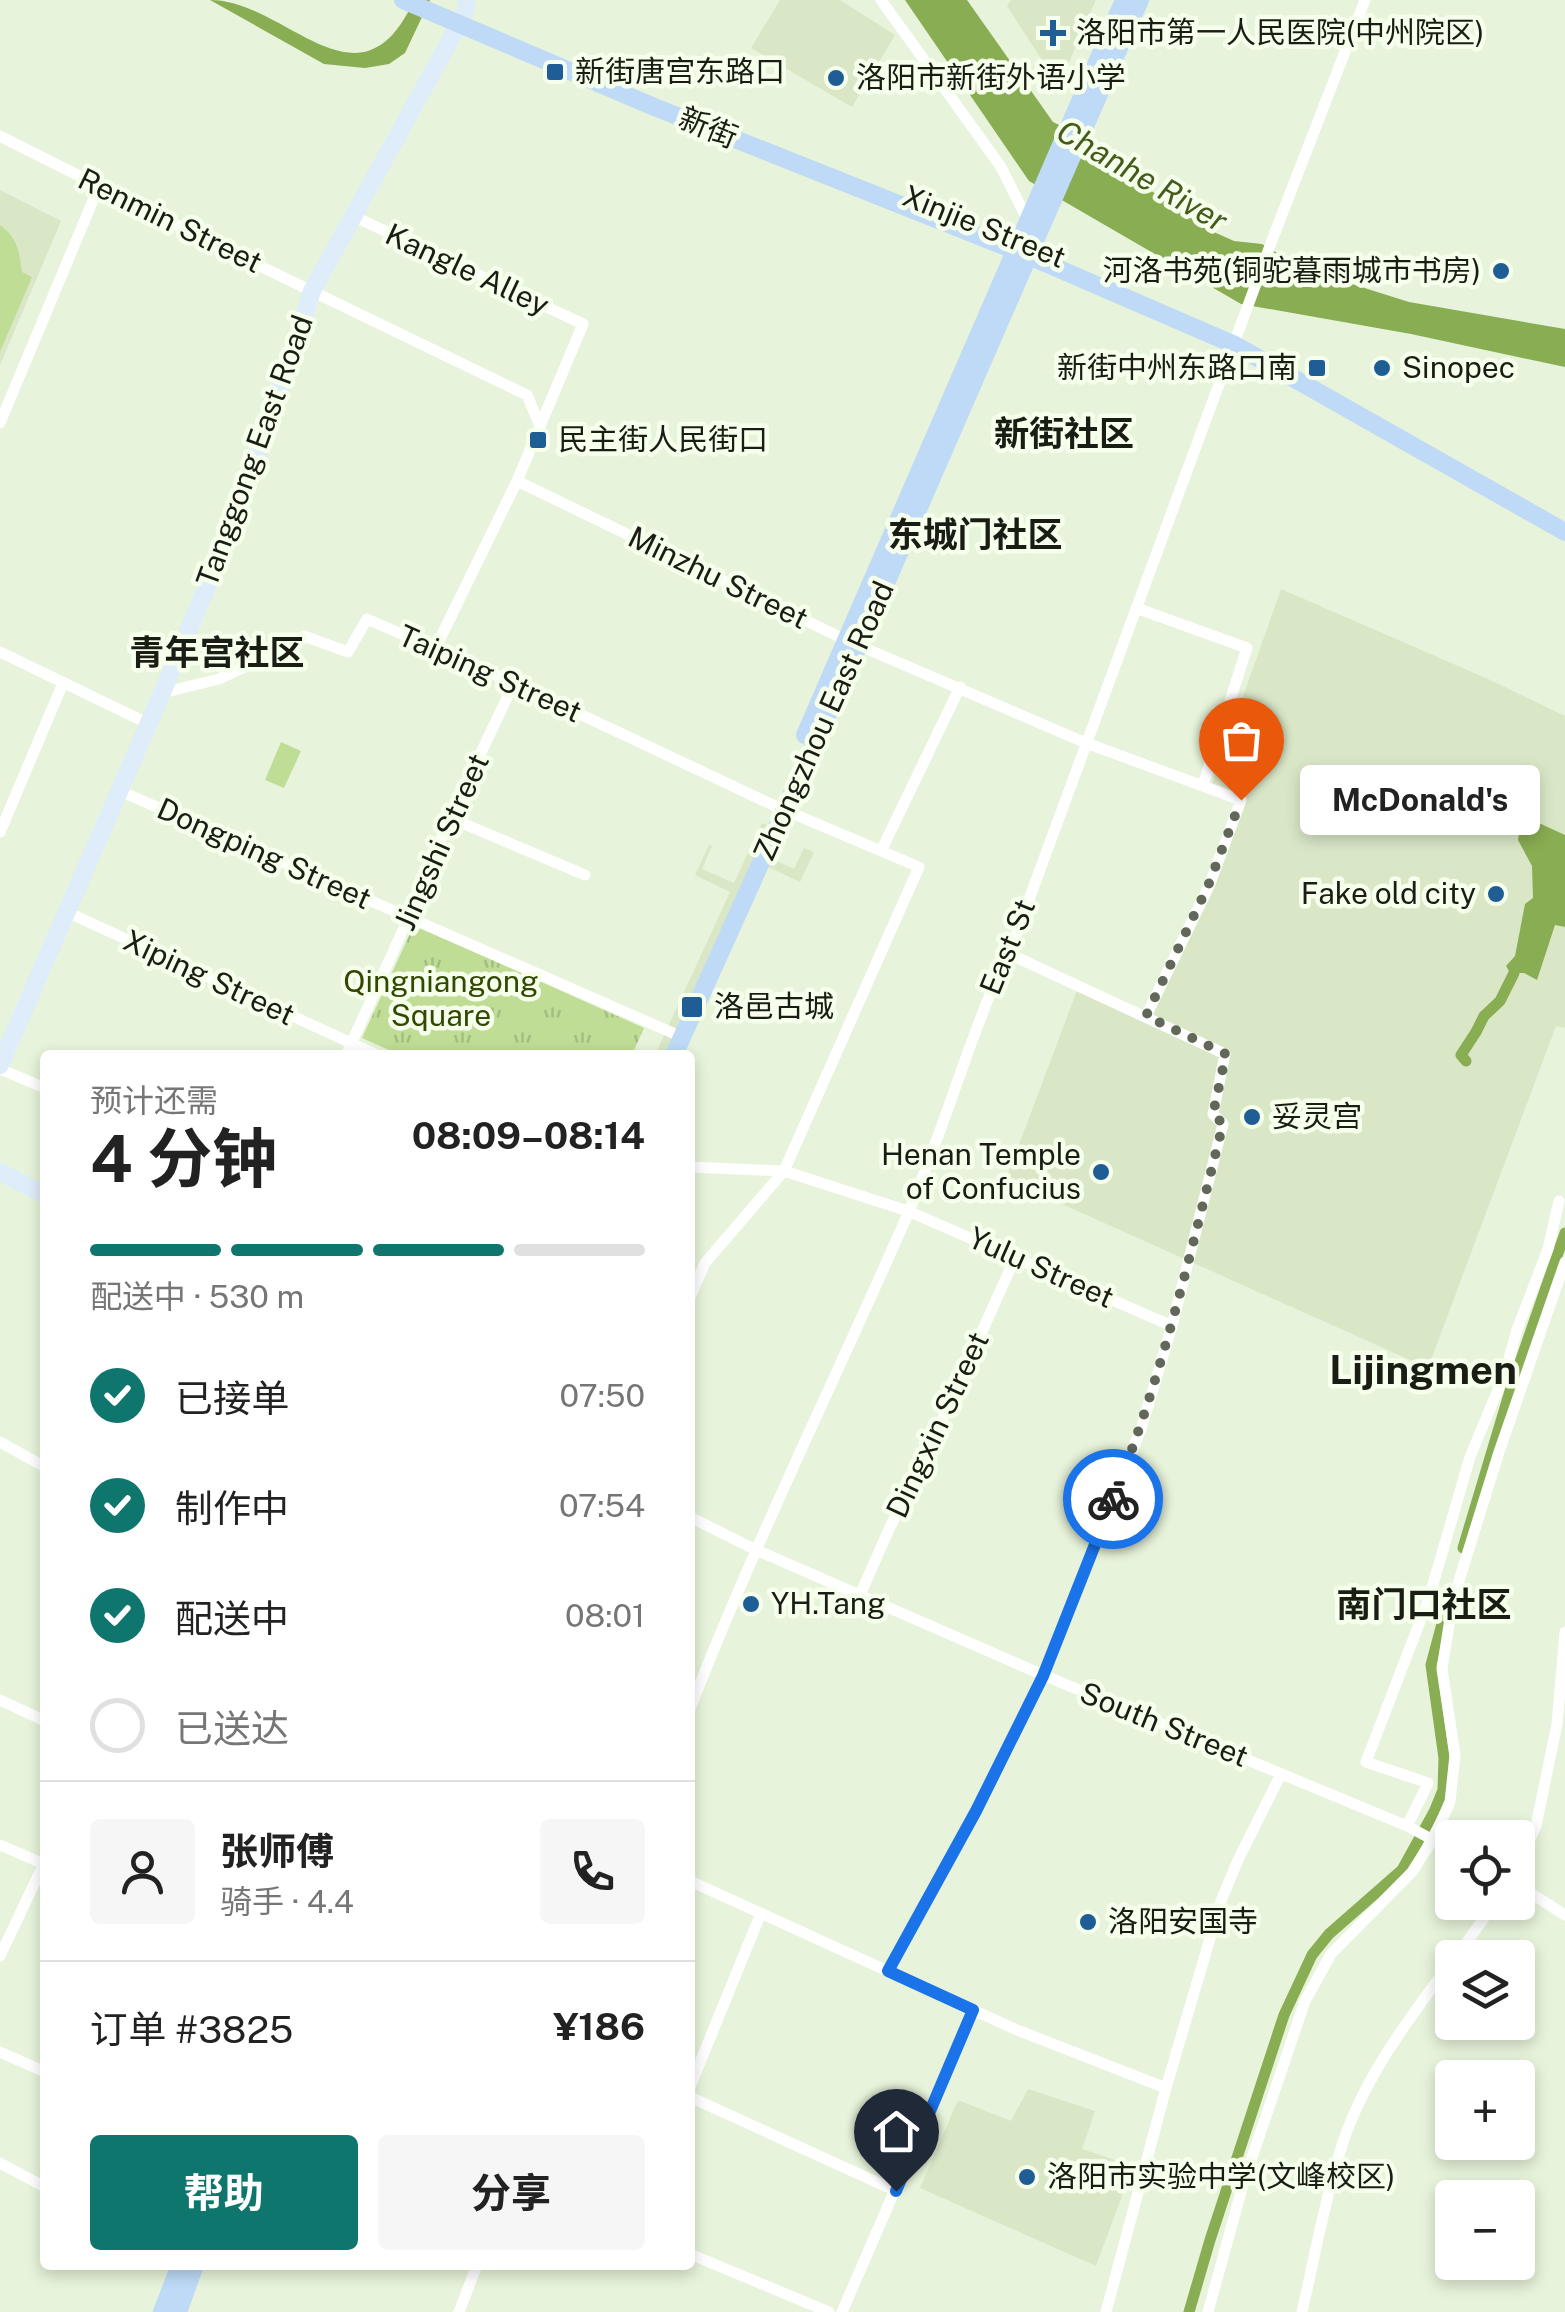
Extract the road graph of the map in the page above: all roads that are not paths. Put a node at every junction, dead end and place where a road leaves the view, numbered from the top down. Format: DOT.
graph roads {
  1 [pos="403,0"];
  2 [pos="881,0"];
  3 [pos="1124,0"];
  4 [pos="1140,0"];
  5 [pos="1365,0"];
  6 [pos="431,5"];
  7 [pos="463,13"];
  8 [pos="1085,104"];
  9 [pos="0,136"];
  10 [pos="99,186"];
  11 [pos="1036,215"];
  12 [pos="351,216"];
  13 [pos="1025,248"];
  14 [pos="312,291"];
  15 [pos="1237,340"];
  16 [pos="0,423"];
  17 [pos="540,426"];
  18 [pos="517,481"];
  19 [pos="1565,523"];
  20 [pos="1565,532"];
  21 [pos="1136,608"];
  22 [pos="853,642"];
  23 [pos="435,649"];
  24 [pos="0,652"];
  25 [pos="63,683"];
  26 [pos="514,683"];
  27 [pos="960,687"];
  28 [pos="162,693"];
  29 [pos="149,724"];
  30 [pos="1086,742"];
  31 [pos="1203,785"];
  32 [pos="120,791"];
  33 [pos="780,808"];
  34 [pos="450,818"];
  35 [pos="0,832"];
  36 [pos="881,851"];
  37 [pos="585,876"];
  38 [pos="67,912"];
  39 [pos="409,917"];
  40 [pos="1007,953"];
  41 [pos="1146,1016"];
  42 [pos="677,1035"];
  43 [pos="348,1049"];
  44 [pos="666,1050"];
  45 [pos="675,1050"];
  46 [pos="0,1067"];
  47 [pos="40,1086"];
  48 [pos="695,1167"];
  49 [pos="786,1167"];
  50 [pos="0,1172"];
  51 [pos="0,1182"];
  52 [pos="40,1192"];
  53 [pos="1560,1200"];
  54 [pos="40,1202"];
  55 [pos="908,1212"];
  56 [pos="1016,1256"];
  57 [pos="1565,1262"];
  58 [pos="695,1285"];
  59 [pos="1172,1326"];
  60 [pos="0,1442"];
  61 [pos="40,1464"];
  62 [pos="695,1520"];
  63 [pos="756,1550"];
  64 [pos="860,1595"];
  65 [pos="1565,1632"];
  66 [pos="1043,1676"];
  67 [pos="696,1677"];
  68 [pos="0,1700"];
  69 [pos="40,1719"];
  70 [pos="1281,1774"];
  71 [pos="1407,1826"];
  72 [pos="1535,1828"];
  73 [pos="1433,1839"];
  74 [pos="0,1845"];
  75 [pos="40,1861"];
  76 [pos="40,1871"];
  77 [pos="695,1884"];
  78 [pos="1535,1896"];
  79 [pos="761,1913"];
  80 [pos="1565,1915"];
  81 [pos="0,1956"];
  82 [pos="888,1971"];
  83 [pos="1435,1985"];
  84 [pos="973,2010"];
  85 [pos="0,2052"];
  86 [pos="40,2070"];
  87 [pos="695,2075"];
  88 [pos="1166,2088"];
  89 [pos="695,2099"];
  90 [pos="0,2163"];
  91 [pos="40,2184"];
  92 [pos="896,2191"];
  93 [pos="695,2256"];
  94 [pos="178,2270"];
  95 [pos="193,2270"];
  96 [pos="475,2270"];
  97 [pos="162,2312"];
  98 [pos="178,2312"];
  99 [pos="459,2312"];
  100 [pos="829,2312"];
  101 [pos="842,2312"];
  102 [pos="1106,2312"];
  103 [pos="1208,2312"];
  104 [pos="1302,2312"];
  1 -- 6 [label="main road"];
  2 -- 11 [label="street"];
  3 -- 8 [label="main road, Zhongzhou East Road"];
  4 -- 8 [label="main road, Zhongzhou East Road"];
  5 -- 15 [label="street, East St"];
  6 -- 7 [label="main road, Xinjie Street"];
  7 -- 12 [label="street, Tanggong East Road"];
  7 -- 13 [label="main road, Xinjie Street"];
  8 -- 11 [label="main road, Zhongzhou East Road"];
  9 -- 10 [label="street, Renmin Street"];
  10 -- 14 [label="street, Renmin Street"];
  10 -- 16 [label="street"];
  11 -- 13 [label="main road, Zhongzhou East Road"];
  12 -- 14 [label="street, Tanggong East Road"];
  12 -- 17 [label="street, Kangle Alley"];
  13 -- 15 [label="main road, Xinjie Street"];
  13 -- 22 [label="main road, Zhongzhou East Road"];
  14 -- 17 [label="street, Renmin Street"];
  14 -- 28 [label="street, Tanggong East Road"];
  15 -- 19 [label="main road, Xinjie Street"];
  15 -- 20 [label="main road"];
  15 -- 21 [label="street, East St"];
  17 -- 18 [label="street"];
  18 -- 22 [label="street, Minzhu Street"];
  18 -- 23 [label="street"];
  21 -- 30 [label="street, East St"];
  21 -- 31 [label="street"];
  22 -- 27 [label="street, Minzhu Street"];
  22 -- 33 [label="main road, Zhongzhou East Road"];
  23 -- 26 [label="street, Taiping Street"];
  23 -- 28 [label="street, Taiping Street"];
  24 -- 25 [label="street"];
  25 -- 29 [label="street"];
  25 -- 35 [label="street"];
  26 -- 33 [label="street, Taiping Street"];
  26 -- 34 [label="street, Jingshi Street"];
  27 -- 30 [label="street, Minzhu Street"];
  27 -- 36 [label="street"];
  28 -- 29 [label="street, Tanggong East Road"];
  29 -- 32 [label="street, Tanggong East Road"];
  30 -- 31 [label="street, Minzhu Street"];
  30 -- 40 [label="street, East St"];
  31 -- 41 [label="street, Minzhu Street"];
  32 -- 38 [label="street, Tanggong East Road"];
  32 -- 39 [label="street, Dongping Street"];
  33 -- 36 [label="street, Taiping Street"];
  33 -- 42 [label="main road, Zhongzhou East Road"];
  34 -- 37 [label="street"];
  34 -- 39 [label="street, Jingshi Street"];
  36 -- 49 [label="street, Taiping Street"];
  38 -- 43 [label="street, Xiping Street"];
  38 -- 46 [label="street, Tanggong East Road"];
  39 -- 42 [label="street, Dongping Street"];
  39 -- 43 [label="street, Jingshi Street"];
  40 -- 41 [label="street"];
  40 -- 55 [label="street, East St"];
  41 -- 59 [label="street"];
  42 -- 44 [label="main road, Zhongzhou East Road"];
  42 -- 45 [label="main road, Zhongzhou East Road"];
  46 -- 47 [label="street"];
  48 -- 49 [label="street, Yulu Street"];
  49 -- 55 [label="street, Yulu Street"];
  49 -- 58 [label="street"];
  50 -- 52 [label="street"];
  51 -- 54 [label="street"];
  53 -- 71 [label="street"];
  55 -- 56 [label="street, Yulu Street"];
  55 -- 63 [label="street, East St"];
  56 -- 59 [label="street, Yulu Street"];
  56 -- 64 [label="street, Dingxin Street"];
  57 -- 73 [label="street"];
  59 -- 66 [label="street"];
  60 -- 61 [label="street"];
  62 -- 63 [label="street, South Street"];
  63 -- 64 [label="street, South Street"];
  63 -- 67 [label="street, East St"];
  64 -- 66 [label="street, South Street"];
  65 -- 72 [label="street"];
  66 -- 70 [label="street, South Street"];
  66 -- 82 [label="street"];
  68 -- 69 [label="street"];
  70 -- 71 [label="street, South Street"];
  70 -- 88 [label="street"];
  71 -- 73 [label="street, South Street"];
  73 -- 103 [label="street"];
  74 -- 75 [label="street"];
  76 -- 81 [label="street"];
  77 -- 79 [label="street"];
  78 -- 80 [label="street"];
  79 -- 82 [label="street"];
  79 -- 87 [label="street"];
  82 -- 84 [label="street"];
  83 -- 104 [label="street"];
  84 -- 88 [label="street"];
  84 -- 92 [label="street"];
  85 -- 86 [label="street"];
  88 -- 102 [label="street"];
  89 -- 92 [label="street"];
  90 -- 91 [label="street"];
  92 -- 101 [label="street"];
  93 -- 100 [label="street"];
  94 -- 97 [label="main road"];
  95 -- 98 [label="main road"];
  96 -- 99 [label="street"];
}
